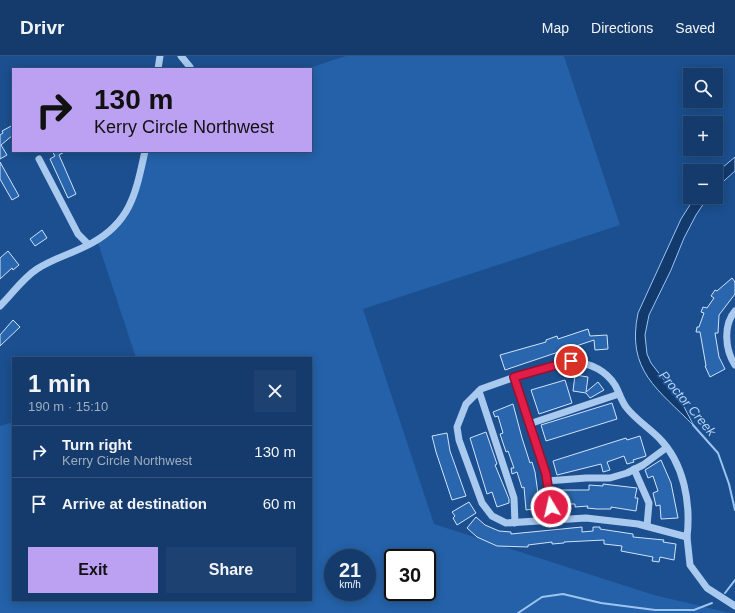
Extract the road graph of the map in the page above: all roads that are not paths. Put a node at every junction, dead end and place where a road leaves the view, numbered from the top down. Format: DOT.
graph roads {
  1 [pos="160,56"];
  2 [pos="181,56"];
  3 [pos="190,67"];
  4 [pos="158,68"];
  5 [pos="145,152"];
  6 [pos="39,159"];
  7 [pos="88,244"];
  8 [pos="0,306"];
  9 [pos="735,311"];
  10 [pos="735,365"];
  11 [pos="514,377"];
  12 [pos="479,391"];
  13 [pos="619,394"];
  14 [pos="529,424"];
  15 [pos="666,448"];
  16 [pos="634,469"];
  17 [pos="547,482"];
  18 [pos="553,519"];
  19 [pos="515,523"];
  20 [pos="647,526"];
  21 [pos="687,537"];
  22 [pos="735,606"];
  1 -- 4 [label="street"];
  2 -- 3 [label="street"];
  5 -- 7 [label="street"];
  6 -- 7 [label="street"];
  7 -- 8 [label="street"];
  9 -- 10 [label="street"];
  11 -- 12 [label="street"];
  11 -- 13 [label="street"];
  11 -- 14 [label="street"];
  12 -- 19 [label="street"];
  12 -- 19 [label="street"];
  13 -- 14 [label="street"];
  13 -- 15 [label="street"];
  14 -- 17 [label="street"];
  15 -- 16 [label="street"];
  15 -- 21 [label="street"];
  16 -- 17 [label="street"];
  16 -- 20 [label="street"];
  17 -- 18 [label="street"];
  18 -- 19 [label="street"];
  18 -- 20 [label="street"];
  20 -- 21 [label="street"];
  21 -- 22 [label="street"];
}
